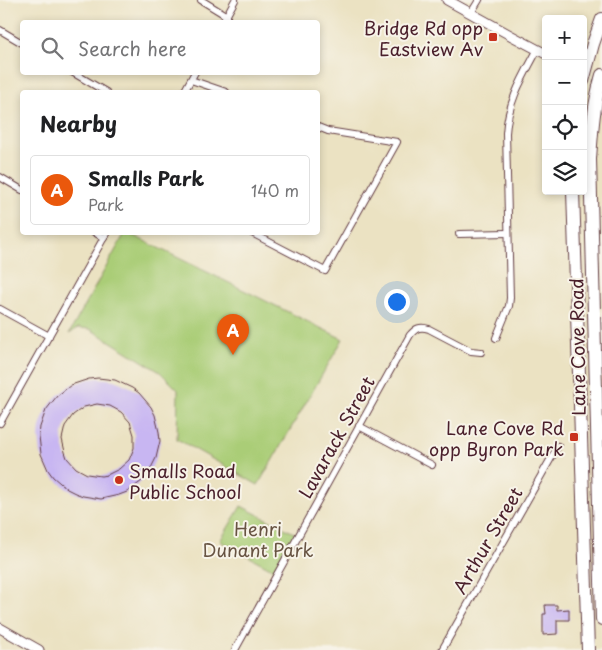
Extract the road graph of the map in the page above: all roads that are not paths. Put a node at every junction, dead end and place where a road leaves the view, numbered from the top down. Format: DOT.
graph roads {
  1 [pos="200,0"];
  2 [pos="235,0"];
  3 [pos="447,0"];
  4 [pos="479,0"];
  5 [pos="471,13"];
  6 [pos="225,19"];
  7 [pos="602,19"];
  8 [pos="0,30"];
  9 [pos="20,42"];
  10 [pos="542,51"];
  11 [pos="587,66"];
  12 [pos="77,75"];
  13 [pos="194,75"];
  14 [pos="587,77"];
  15 [pos="191,80"];
  16 [pos="601,80"];
  17 [pos="103,90"];
  18 [pos="185,90"];
  19 [pos="220,90"];
  20 [pos="320,128"];
  21 [pos="0,176"];
  22 [pos="20,189"];
  23 [pos="573,195"];
  24 [pos="508,233"];
  25 [pos="459,234"];
  26 [pos="105,235"];
  27 [pos="256,235"];
  28 [pos="0,309"];
  29 [pos="49,336"];
  30 [pos="496,338"];
  31 [pos="481,352"];
  32 [pos="0,423"];
  33 [pos="360,426"];
  34 [pos="558,446"];
  35 [pos="432,465"];
  36 [pos="602,619"];
  37 [pos="0,628"];
  38 [pos="443,648"];
  39 [pos="39,650"];
  40 [pos="235,650"];
  41 [pos="451,650"];
  42 [pos="588,650"];
  1 -- 6 [label="street"];
  2 -- 6 [label="street"];
  3 -- 5 [label="street"];
  4 -- 5 [label="street"];
  5 -- 10 [label="street"];
  7 -- 11 [label="highway"];
  8 -- 9 [label="street"];
  10 -- 24 [label="street"];
  12 -- 17 [label="street"];
  13 -- 15 [label="street"];
  14 -- 16 [label="highway"];
  15 -- 18 [label="street"];
  15 -- 19 [label="street"];
  16 -- 36 [label="highway, Lane Cove Road"];
  20 -- 27 [label="street"];
  21 -- 22 [label="street"];
  23 -- 42 [label="highway, Lane Cove Road"];
  24 -- 25 [label="street"];
  24 -- 30 [label="street"];
  26 -- 29 [label="street"];
  28 -- 29 [label="street"];
  29 -- 32 [label="street"];
  31 -- 33 [label="street, Lavarack Street"];
  33 -- 35 [label="street"];
  33 -- 40 [label="street, Lavarack Street"];
  34 -- 38 [label="street, Arthur Street"];
  37 -- 39 [label="street"];
  38 -- 41 [label="street"];
}
